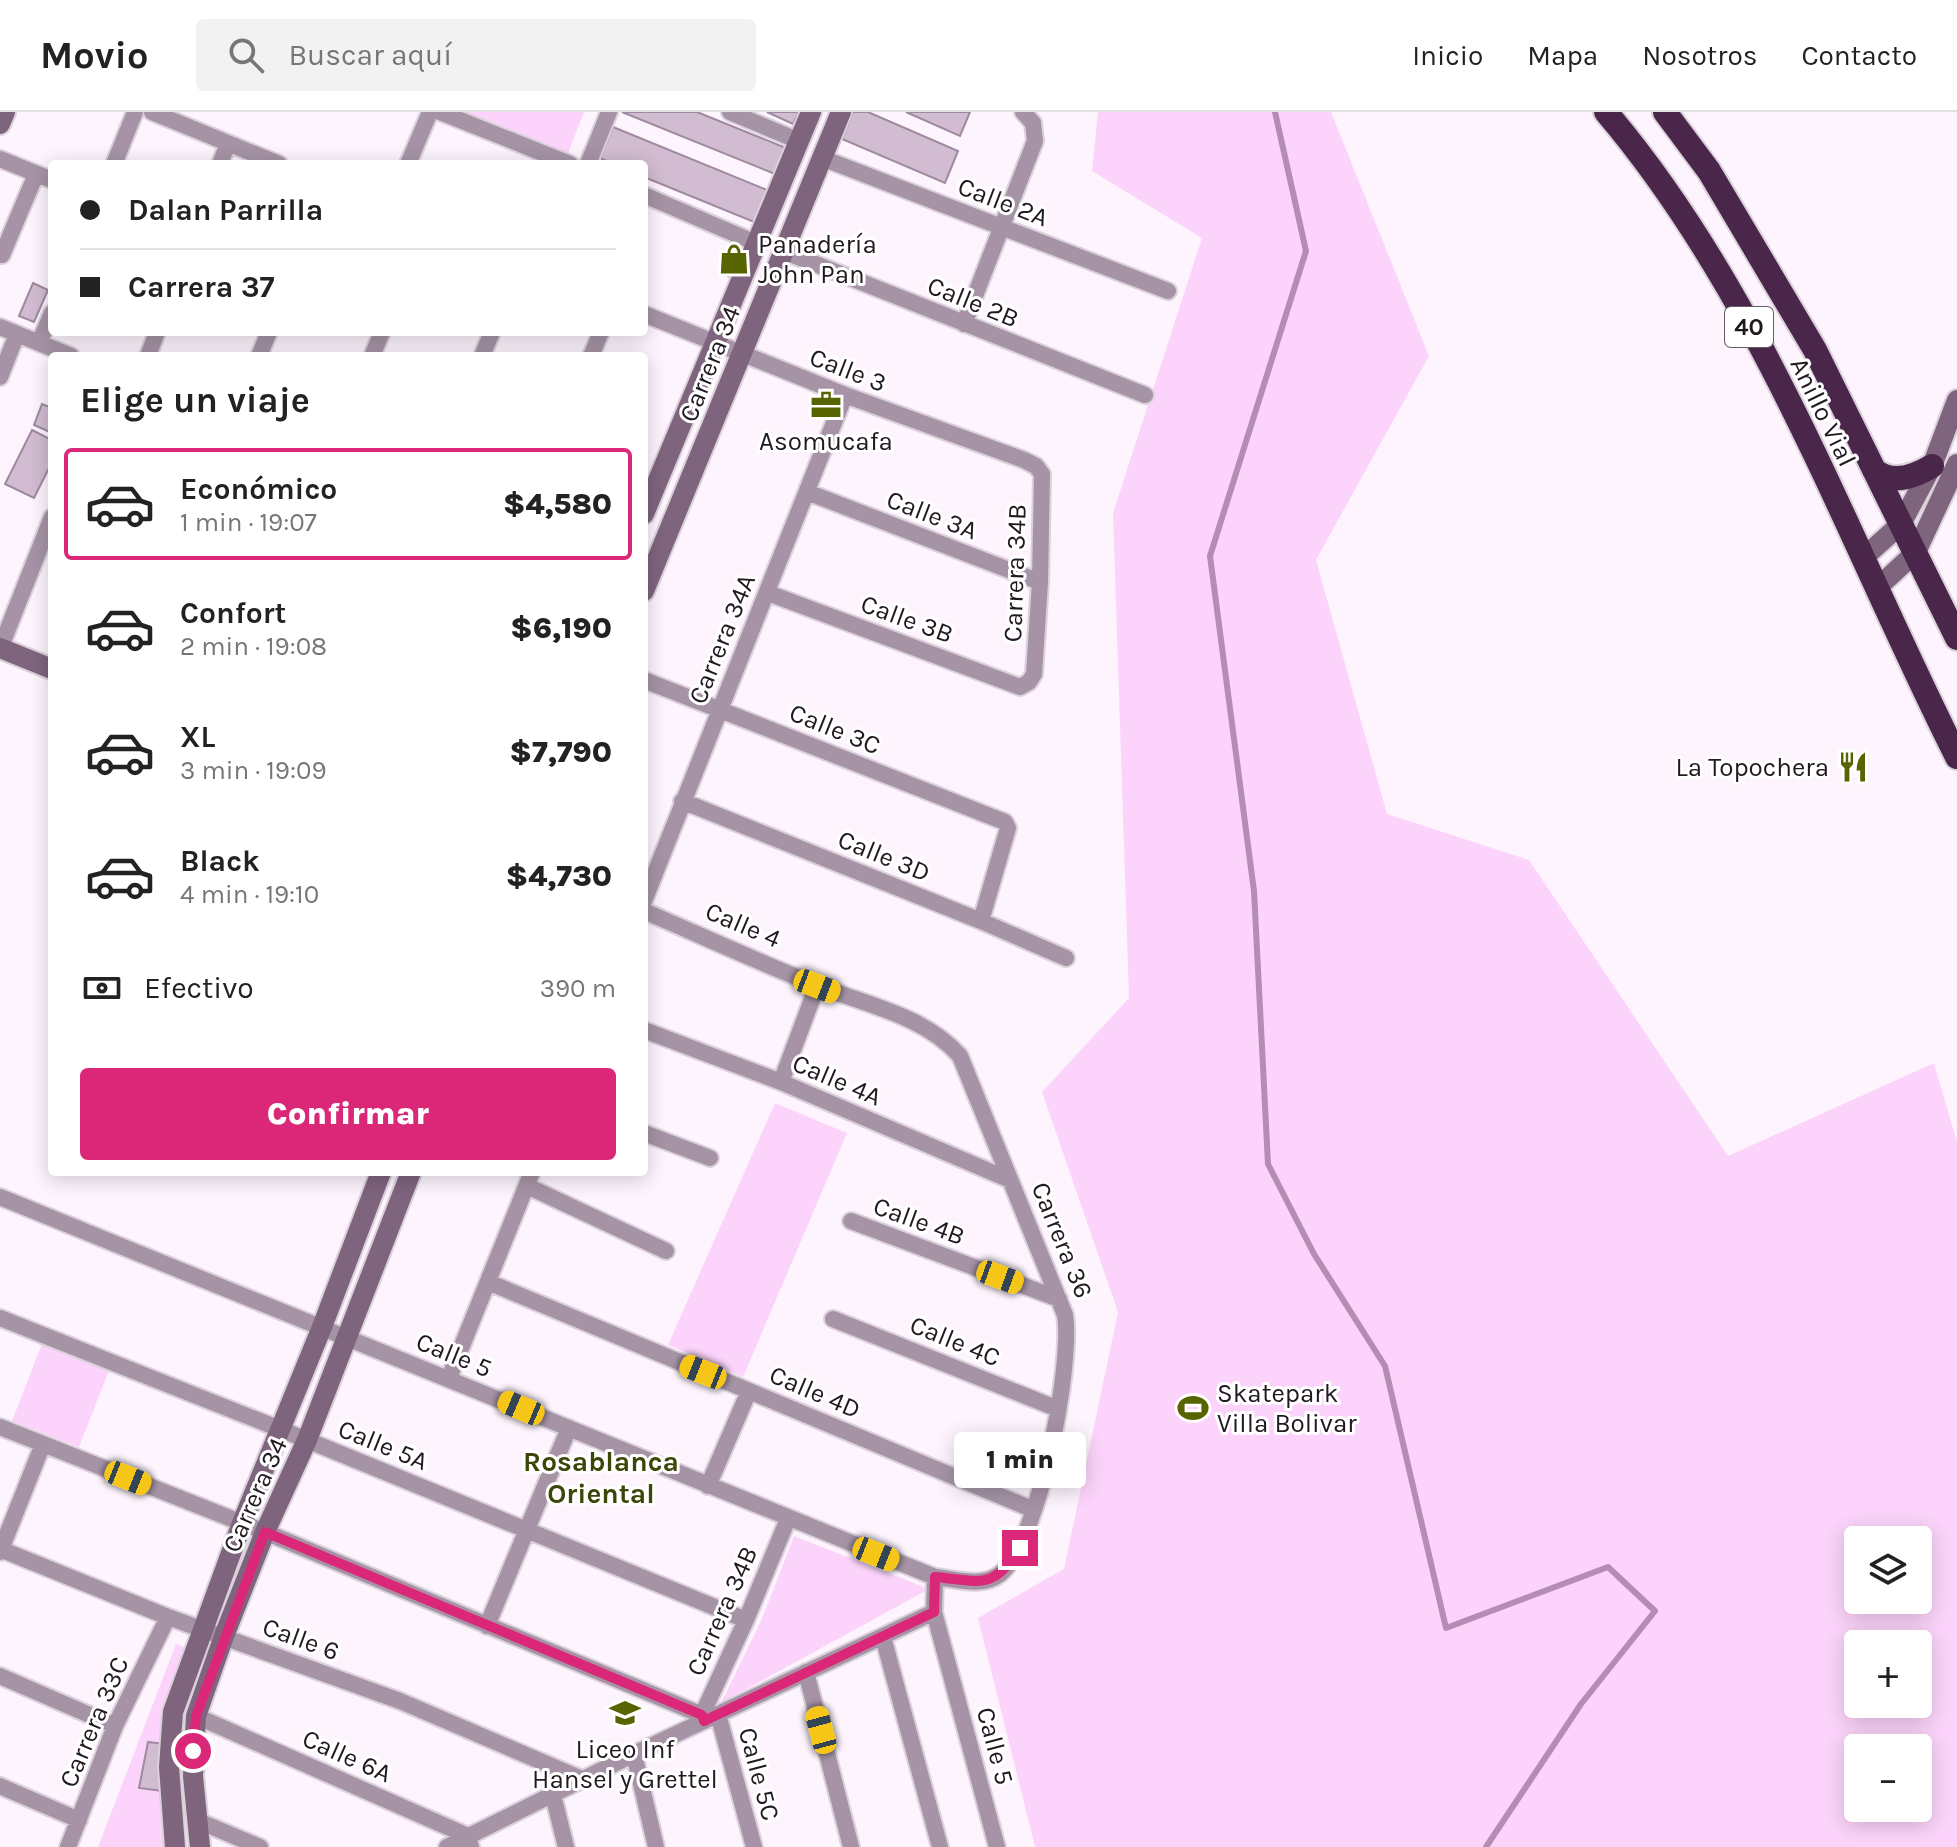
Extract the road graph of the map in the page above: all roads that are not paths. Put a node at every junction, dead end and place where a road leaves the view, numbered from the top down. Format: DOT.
graph roads {
  1 [pos="5,112"];
  2 [pos="135,112"];
  3 [pos="152,112"];
  4 [pos="430,112"];
  5 [pos="440,112"];
  6 [pos="609,112"];
  7 [pos="730,112"];
  8 [pos="811,112"];
  9 [pos="841,112"];
  10 [pos="1606,112"];
  11 [pos="1665,112"];
  12 [pos="1028,118"];
  13 [pos="0,124"];
  14 [pos="799,141"];
  15 [pos="228,143"];
  16 [pos="822,158"];
  17 [pos="0,159"];
  18 [pos="116,160"];
  19 [pos="222,160"];
  20 [pos="269,160"];
  21 [pos="410,160"];
  22 [pos="560,160"];
  23 [pos="590,160"];
  24 [pos="36,174"];
  25 [pos="48,178"];
  26 [pos="648,197"];
  27 [pos="1002,227"];
  28 [pos="756,243"];
  29 [pos="783,251"];
  30 [pos="2,255"];
  31 [pos="1168,291"];
  32 [pos="648,316"];
  33 [pos="48,322"];
  34 [pos="964,324"];
  35 [pos="0,327"];
  36 [pos="17,334"];
  37 [pos="39,343"];
  38 [pos="715,343"];
  39 [pos="61,352"];
  40 [pos="743,356"];
  41 [pos="0,377"];
  42 [pos="845,395"];
  43 [pos="1145,395"];
  44 [pos="1957,400"];
  45 [pos="1957,464"];
  46 [pos="1036,466"];
  47 [pos="1932,466"];
  48 [pos="1874,470"];
  49 [pos="807,492"];
  50 [pos="648,504"];
  51 [pos="1901,524"];
  52 [pos="48,527"];
  53 [pos="1916,552"];
  54 [pos="1862,559"];
  55 [pos="648,582"];
  56 [pos="1040,582"];
  57 [pos="1876,589"];
  58 [pos="768,593"];
  59 [pos="1957,638"];
  60 [pos="0,648"];
  61 [pos="48,667"];
  62 [pos="648,681"];
  63 [pos="1029,682"];
  64 [pos="719,708"];
  65 [pos="1957,757"];
  66 [pos="682,801"];
  67 [pos="648,890"];
  68 [pos="648,913"];
  69 [pos="981,921"];
  70 [pos="1066,958"];
  71 [pos="817,986"];
  72 [pos="648,1032"];
  73 [pos="952,1047"];
  74 [pos="781,1082"];
  75 [pos="648,1135"];
  76 [pos="710,1158"];
  77 [pos="379,1176"];
  78 [pos="409,1176"];
  79 [pos="530,1179"];
  80 [pos="1010,1180"];
  81 [pos="0,1197"];
  82 [pos="851,1221"];
  83 [pos="666,1251"];
  84 [pos="488,1282"];
  85 [pos="1059,1299"];
  86 [pos="0,1318"];
  87 [pos="833,1319"];
  88 [pos="322,1327"];
  89 [pos="347,1338"];
  90 [pos="449,1378"];
  91 [pos="749,1391"];
  92 [pos="1058,1409"];
  93 [pos="0,1427"];
  94 [pos="569,1428"];
  95 [pos="280,1429"];
  96 [pos="307,1440"];
  97 [pos="43,1444"];
  98 [pos="708,1486"];
  99 [pos="1034,1510"];
  100 [pos="788,1519"];
  101 [pos="242,1523"];
  102 [pos="525,1530"];
  103 [pos="265,1532"];
  104 [pos="0,1551"];
  105 [pos="935,1577"];
  106 [pos="934,1612"];
  107 [pos="168,1617"];
  108 [pos="746,1620"];
  109 [pos="487,1626"];
  110 [pos="202,1629"];
  111 [pos="224,1636"];
  112 [pos="883,1637"];
  113 [pos="806,1672"];
  114 [pos="0,1676"];
  115 [pos="196,1716"];
  116 [pos="708,1717"];
  117 [pos="115,1726"];
  118 [pos="634,1754"];
  119 [pos="582,1779"];
  120 [pos="0,1786"];
  121 [pos="553,1795"];
  122 [pos="79,1820"];
  123 [pos="196,1820"];
  124 [pos="470,1841"];
  125 [pos="68,1847"];
  126 [pos="175,1847"];
  127 [pos="200,1847"];
  128 [pos="260,1847"];
  129 [pos="447,1847"];
  130 [pos="566,1847"];
  131 [pos="656,1847"];
  132 [pos="754,1847"];
  133 [pos="851,1847"];
  134 [pos="940,1847"];
  135 [pos="997,1847"];
  1 -- 13 [label="street"];
  2 -- 18 [label="street"];
  3 -- 15 [label="street"];
  4 -- 21 [label="street"];
  5 -- 22 [label="street"];
  6 -- 23 [label="street"];
  7 -- 14 [label="street"];
  8 -- 14 [label="street, Carrera 34"];
  9 -- 16 [label="street, Carrera 34"];
  10 -- 54 [label="highway, Anillo Vial / 40"];
  11 -- 48 [label="highway, Anillo Vial / 40"];
  12 -- 27 [label="street"];
  14 -- 28 [label="street, Carrera 34"];
  15 -- 19 [label="street"];
  15 -- 20 [label="street"];
  16 -- 27 [label="street, Calle 2A"];
  16 -- 29 [label="street, Carrera 34"];
  17 -- 24 [label="street"];
  24 -- 25 [label="street"];
  24 -- 30 [label="street"];
  26 -- 28 [label="street"];
  27 -- 31 [label="street, Calle 2A"];
  27 -- 34 [label="street"];
  28 -- 38 [label="street, Carrera 34"];
  29 -- 34 [label="street, Calle 2B"];
  29 -- 40 [label="street, Carrera 34"];
  32 -- 38 [label="street, Calle 3"];
  33 -- 37 [label="street"];
  34 -- 43 [label="street, Calle 2B"];
  35 -- 36 [label="street"];
  36 -- 37 [label="street"];
  36 -- 41 [label="street"];
  37 -- 39 [label="street"];
  38 -- 40 [label="street, Calle 3"];
  38 -- 50 [label="street, Carrera 34"];
  40 -- 42 [label="street, Calle 3"];
  40 -- 55 [label="street, Carrera 34"];
  42 -- 46 [label="street, Calle 3"];
  42 -- 49 [label="street, Carrera 34A"];
  44 -- 47 [label="street"];
  45 -- 53 [label="street"];
  46 -- 56 [label="street, Carrera 34B"];
  47 -- 48 [label="highway"];
  47 -- 51 [label="street"];
  48 -- 51 [label="highway, Anillo Vial / 40"];
  49 -- 56 [label="street, Calle 3A"];
  49 -- 58 [label="street, Carrera 34A"];
  51 -- 53 [label="highway, Anillo Vial / 40"];
  51 -- 54 [label="street"];
  52 -- 60 [label="street"];
  53 -- 57 [label="street"];
  53 -- 59 [label="highway, Anillo Vial / 40"];
  54 -- 57 [label="highway, Anillo Vial / 40"];
  56 -- 63 [label="street, Carrera 34B"];
  57 -- 65 [label="highway, Anillo Vial / 40"];
  58 -- 63 [label="street, Calle 3B"];
  58 -- 64 [label="street, Carrera 34A"];
  60 -- 61 [label="street"];
  62 -- 64 [label="street, Calle 3C"];
  64 -- 66 [label="street, Carrera 34A"];
  64 -- 69 [label="street, Calle 3C"];
  66 -- 67 [label="street, Carrera 34A"];
  66 -- 69 [label="street, Calle 3D"];
  68 -- 71 [label="street, Calle 4"];
  69 -- 70 [label="street, Calle 3D"];
  71 -- 73 [label="street, Calle 4"];
  71 -- 74 [label="street"];
  72 -- 74 [label="street, Calle 4A"];
  73 -- 80 [label="street, Carrera 36"];
  74 -- 80 [label="street, Calle 4A"];
  75 -- 76 [label="street"];
  77 -- 88 [label="street, Carrera 34"];
  78 -- 89 [label="street, Carrera 34"];
  79 -- 83 [label="street"];
  79 -- 84 [label="street"];
  80 -- 85 [label="street, Carrera 36"];
  81 -- 88 [label="street, Calle 5"];
  82 -- 85 [label="street, Calle 4B"];
  84 -- 90 [label="street"];
  84 -- 91 [label="street, Calle 4D"];
  85 -- 92 [label="street, Carrera 36"];
  86 -- 95 [label="street, Calle 5A"];
  87 -- 92 [label="street, Calle 4C"];
  88 -- 89 [label="street, Calle 5"];
  88 -- 95 [label="street, Carrera 34"];
  89 -- 90 [label="street, Calle 5"];
  89 -- 96 [label="street, Carrera 34"];
  90 -- 94 [label="street, Calle 5"];
  91 -- 98 [label="street"];
  91 -- 99 [label="street, Calle 4D"];
  92 -- 99 [label="street, Carrera 36"];
  93 -- 97 [label="street"];
  94 -- 98 [label="street, Calle 5"];
  94 -- 102 [label="street"];
  95 -- 96 [label="street, Calle 5A"];
  95 -- 101 [label="street, Carrera 34"];
  96 -- 102 [label="street, Calle 5A"];
  96 -- 103 [label="street, Carrera 34"];
  97 -- 101 [label="street"];
  97 -- 104 [label="street"];
  98 -- 100 [label="street, Calle 5"];
  99 -- 105 [label="street, Carrera 36"];
  100 -- 105 [label="street, Calle 5"];
  100 -- 108 [label="street, Carrera 34B"];
  101 -- 103 [label="street"];
  101 -- 110 [label="street, Carrera 34"];
  102 -- 108 [label="street, Calle 5A"];
  102 -- 109 [label="street"];
  103 -- 109 [label="street"];
  103 -- 111 [label="street, Carrera 34"];
  104 -- 107 [label="street, Calle 6"];
  105 -- 106 [label="street, Calle 5"];
  106 -- 112 [label="street"];
  106 -- 135 [label="street, Calle 5"];
  107 -- 110 [label="street, Calle 6"];
  107 -- 117 [label="street, Carrera 33C"];
  108 -- 116 [label="street, Carrera 34B"];
  109 -- 116 [label="street"];
  110 -- 111 [label="street, Calle 6"];
  110 -- 126 [label="street, Carrera 34"];
  111 -- 115 [label="street, Carrera 34"];
  111 -- 119 [label="street, Calle 6"];
  112 -- 113 [label="street"];
  112 -- 134 [label="street"];
  113 -- 116 [label="street"];
  113 -- 133 [label="street"];
  114 -- 117 [label="street"];
  115 -- 123 [label="street, Carrera 34"];
  115 -- 124 [label="street, Calle 6A"];
  116 -- 118 [label="street"];
  116 -- 132 [label="street, Calle 5C"];
  117 -- 122 [label="street, Carrera 33C"];
  118 -- 119 [label="street"];
  118 -- 131 [label="street"];
  119 -- 121 [label="street"];
  120 -- 122 [label="street"];
  121 -- 124 [label="street"];
  121 -- 130 [label="street"];
  122 -- 125 [label="street, Carrera 33C"];
  123 -- 127 [label="street, Carrera 34"];
  123 -- 128 [label="street"];
  124 -- 129 [label="street"];
}
